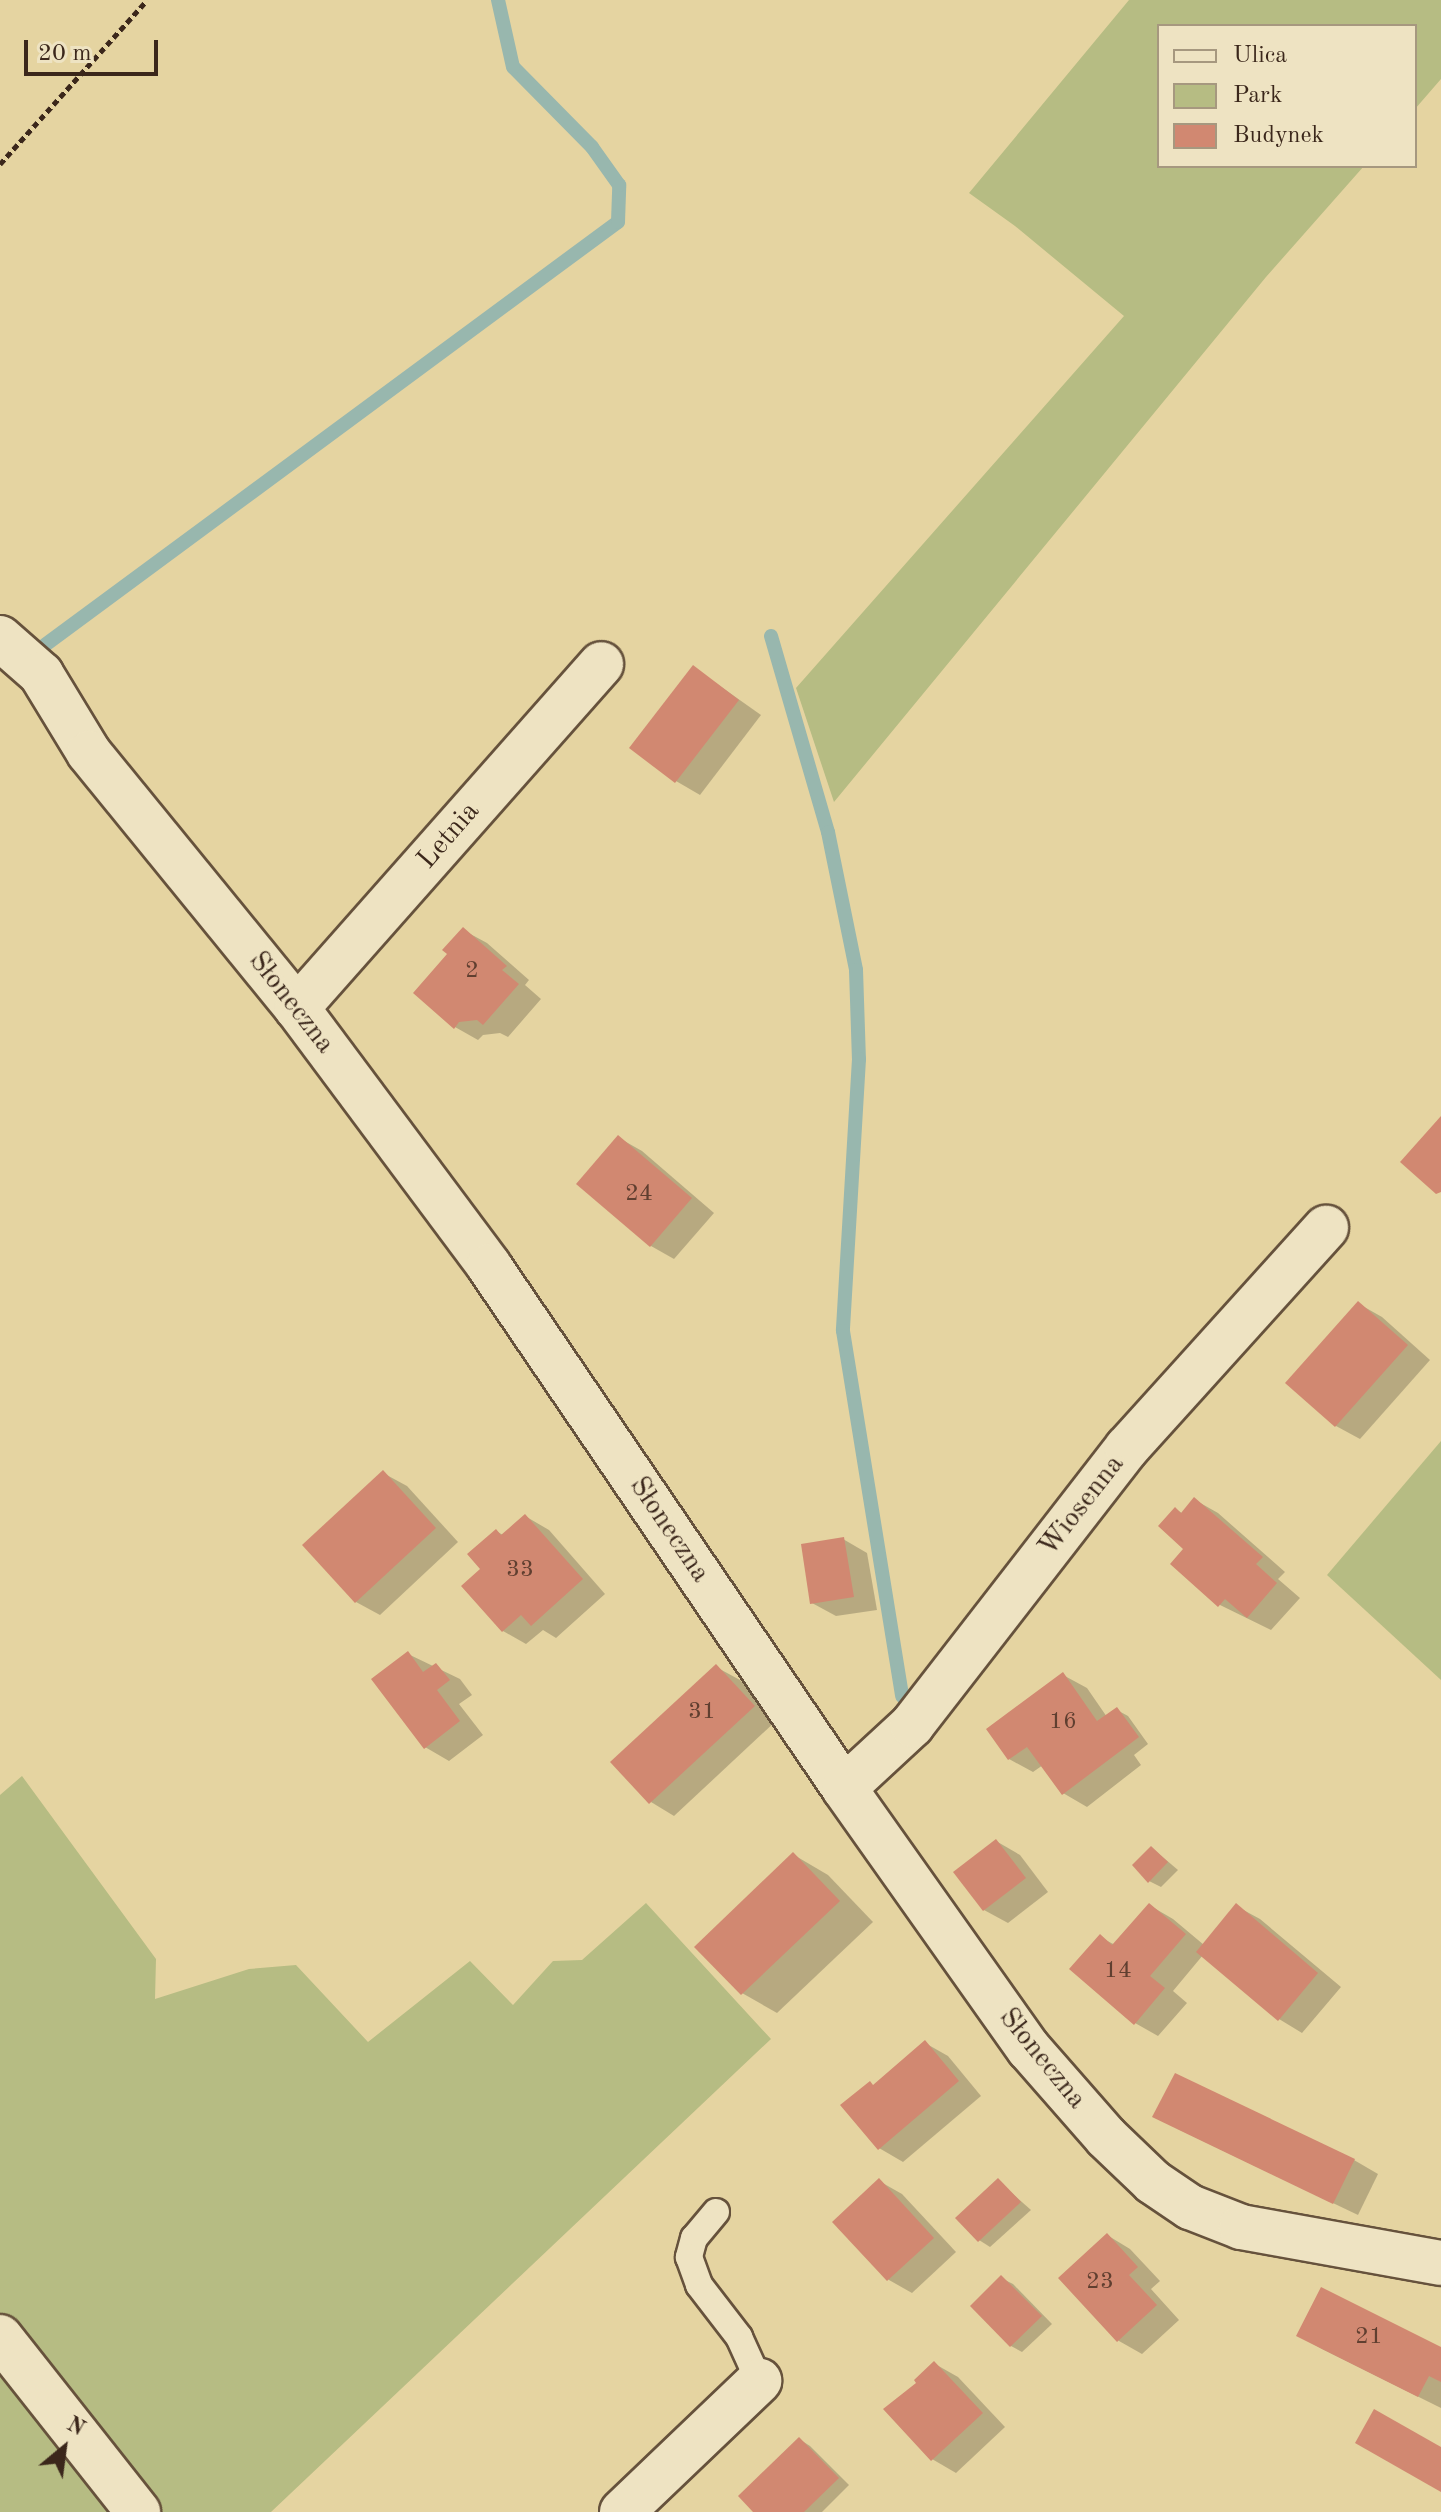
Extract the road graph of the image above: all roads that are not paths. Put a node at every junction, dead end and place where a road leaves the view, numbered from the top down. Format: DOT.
graph roads {
  1 [pos="0,638"];
  2 [pos="601,664"];
  3 [pos="297,1008"];
  4 [pos="1326,1228"];
  5 [pos="844,1788"];
  6 [pos="716,2212"];
  7 [pos="1441,2263"];
  8 [pos="0,2337"];
  9 [pos="759,2381"];
  10 [pos="138,2512"];
  11 [pos="622,2512"];
  1 -- 3 [label="street, Słoneczna"];
  2 -- 3 [label="street, Letnia"];
  3 -- 5 [label="street, Słoneczna"];
  4 -- 5 [label="street, Wiosenna"];
  5 -- 7 [label="street, Słoneczna"];
  6 -- 9 [label="lane"];
  8 -- 10 [label="street"];
  9 -- 11 [label="street"];
}
